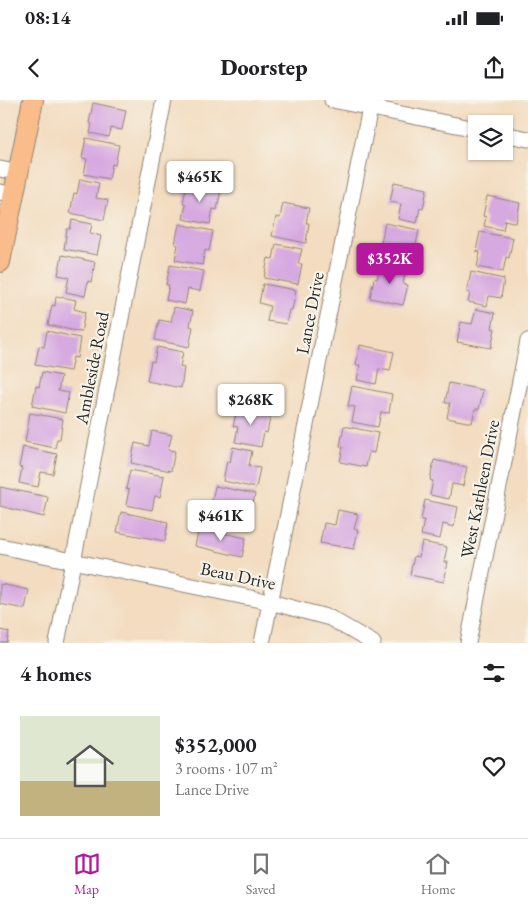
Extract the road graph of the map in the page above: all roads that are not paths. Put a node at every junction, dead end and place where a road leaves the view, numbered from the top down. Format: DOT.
graph roads {
  1 [pos="33,100"];
  2 [pos="164,100"];
  3 [pos="332,100"];
  4 [pos="370,108"];
  5 [pos="468,127"];
  6 [pos="513,136"];
  7 [pos="528,139"];
  8 [pos="9,171"];
  9 [pos="7,193"];
  10 [pos="0,262"];
  11 [pos="528,342"];
  12 [pos="0,546"];
  13 [pos="74,560"];
  14 [pos="270,602"];
  15 [pos="57,643"];
  16 [pos="262,643"];
  17 [pos="373,643"];
  18 [pos="468,643"];
  1 -- 8 [label="main road"];
  2 -- 13 [label="street, Ambleside Road"];
  3 -- 4 [label="street"];
  4 -- 5 [label="street"];
  4 -- 14 [label="street, Lance Drive"];
  6 -- 7 [label="street"];
  8 -- 9 [label="main road"];
  9 -- 10 [label="main road"];
  11 -- 18 [label="street, West Kathleen Drive"];
  12 -- 13 [label="street, Beau Drive"];
  13 -- 14 [label="street, Beau Drive"];
  13 -- 15 [label="street, Ambleside Road"];
  14 -- 16 [label="street, Lance Drive"];
  14 -- 17 [label="street, Beau Drive"];
}
